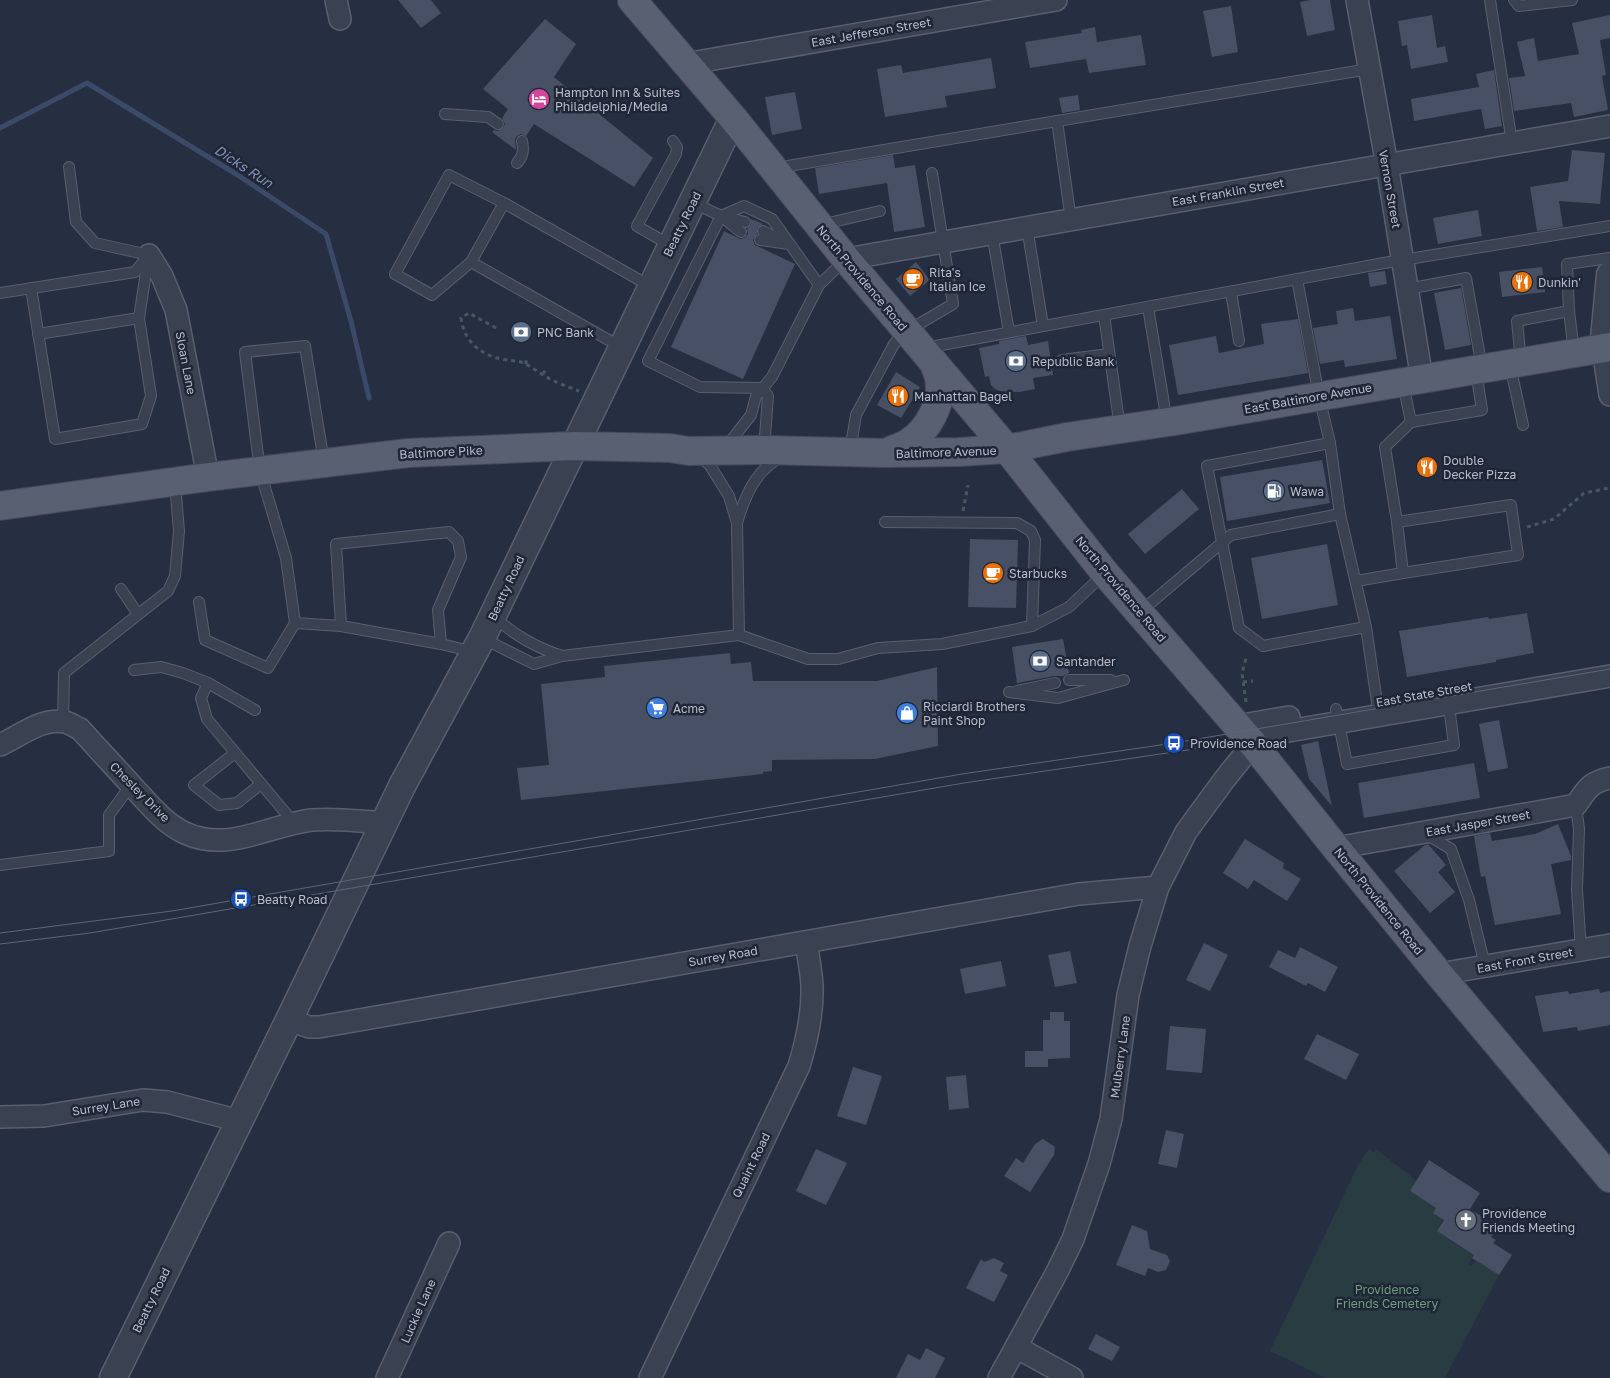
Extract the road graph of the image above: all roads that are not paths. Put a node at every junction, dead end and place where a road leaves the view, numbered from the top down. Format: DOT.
graph roads {
  1 [pos="632,0"];
  2 [pos="1056,0"];
  3 [pos="1357,0"];
  4 [pos="1490,0"];
  5 [pos="1514,0"];
  6 [pos="1572,0"];
  7 [pos="685,64"];
  8 [pos="1369,69"];
  9 [pos="445,114"];
  10 [pos="733,118"];
  11 [pos="1056,122"];
  12 [pos="498,124"];
  13 [pos="1610,126"];
  14 [pos="673,141"];
  15 [pos="522,142"];
  16 [pos="1512,143"];
  17 [pos="517,163"];
  18 [pos="1387,165"];
  19 [pos="69,166"];
  20 [pos="773,168"];
  21 [pos="932,173"];
  22 [pos="693,202"];
  23 [pos="504,203"];
  24 [pos="880,211"];
  25 [pos="721,216"];
  26 [pos="1071,220"];
  27 [pos="819,225"];
  28 [pos="1610,226"];
  29 [pos="743,227"];
  30 [pos="1027,227"];
  31 [pos="992,233"];
  32 [pos="762,236"];
  33 [pos="944,242"];
  34 [pos="789,244"];
  35 [pos="671,245"];
  36 [pos="149,255"];
  37 [pos="1610,258"];
  38 [pos="846,259"];
  39 [pos="1402,260"];
  40 [pos="471,262"];
  41 [pos="1610,275"];
  42 [pos="1297,279"];
  43 [pos="819,285"];
  44 [pos="651,287"];
  45 [pos="31,288"];
  46 [pos="1407,289"];
  47 [pos="1231,292"];
  48 [pos="0,293"];
  49 [pos="1148,307"];
  50 [pos="1569,311"];
  51 [pos="1104,315"];
  52 [pos="139,318"];
  53 [pos="1043,326"];
  54 [pos="1009,332"];
  55 [pos="38,334"];
  56 [pos="1239,341"];
  57 [pos="622,347"];
  58 [pos="921,347"];
  59 [pos="1606,348"];
  60 [pos="1575,353"];
  61 [pos="1109,354"];
  62 [pos="1062,360"];
  63 [pos="1516,363"];
  64 [pos="1479,369"];
  65 [pos="1412,380"];
  66 [pos="762,388"];
  67 [pos="1610,395"];
  68 [pos="1319,396"];
  69 [pos="1167,422"];
  70 [pos="1411,422"];
  71 [pos="1522,425"];
  72 [pos="1120,429"];
  73 [pos="1330,443"];
  74 [pos="574,446"];
  75 [pos="764,450"];
  76 [pos="795,450"];
  77 [pos="1007,450"];
  78 [pos="689,451"];
  79 [pos="723,451"];
  80 [pos="850,452"];
  81 [pos="885,453"];
  82 [pos="324,463"];
  83 [pos="260,471"];
  84 [pos="208,477"];
  85 [pos="174,482"];
  86 [pos="0,506"];
  87 [pos="1340,514"];
  88 [pos="885,522"];
  89 [pos="1396,522"];
  90 [pos="737,523"];
  91 [pos="1222,542"];
  92 [pos="1105,573"];
  93 [pos="1403,573"];
  94 [pos="1356,580"];
  95 [pos="121,589"];
  96 [pos="199,602"];
  97 [pos="1139,613"];
  98 [pos="138,614"];
  99 [pos="295,623"];
  100 [pos="341,626"];
  101 [pos="1032,626"];
  102 [pos="1366,626"];
  103 [pos="483,635"];
  104 [pos="739,635"];
  105 [pos="441,644"];
  106 [pos="562,656"];
  107 [pos="1610,662"];
  108 [pos="134,670"];
  109 [pos="1610,676"];
  110 [pos="1069,680"];
  111 [pos="208,683"];
  112 [pos="1055,683"];
  113 [pos="1448,697"];
  114 [pos="1378,709"];
  115 [pos="255,710"];
  116 [pos="1337,716"];
  117 [pos="63,722"];
  118 [pos="1246,725"];
  119 [pos="0,745"];
  120 [pos="235,753"];
  121 [pos="1610,778"];
  122 [pos="261,784"];
  123 [pos="132,785"];
  124 [pos="1576,805"];
  125 [pos="294,823"];
  126 [pos="384,823"];
  127 [pos="1424,832"];
  128 [pos="1336,848"];
  129 [pos="0,865"];
  130 [pos="1158,887"];
  131 [pos="806,942"];
  132 [pos="1610,945"];
  133 [pos="1581,950"];
  134 [pos="1485,966"];
  135 [pos="1439,974"];
  136 [pos="289,1020"];
  137 [pos="0,1117"];
  138 [pos="240,1121"];
  139 [pos="1610,1178"];
  140 [pos="448,1243"];
  141 [pos="1016,1346"];
  142 [pos="394,1376"];
  143 [pos="113,1378"];
  144 [pos="650,1378"];
  145 [pos="999,1378"];
  146 [pos="1072,1378"];
  1 -- 7 [label="main road, North Providence Road"];
  2 -- 7 [label="street, East Jefferson Street"];
  3 -- 8 [label="street, Vernon Street"];
  4 -- 16 [label="lane"];
  5 -- 6 [label="lane"];
  7 -- 10 [label="main road, North Providence Road"];
  8 -- 11 [label="lane"];
  8 -- 18 [label="street, Vernon Street"];
  9 -- 12 [label="lane"];
  10 -- 20 [label="main road, North Providence Road"];
  10 -- 22 [label="street, Beatty Road"];
  11 -- 20 [label="lane"];
  11 -- 26 [label="lane"];
  13 -- 16 [label="street, East Franklin Street"];
  14 -- 35 [label="lane"];
  15 -- 17 [label="lane"];
  16 -- 18 [label="street, East Franklin Street"];
  18 -- 26 [label="street, East Franklin Street"];
  18 -- 39 [label="street, Vernon Street"];
  19 -- 36 [label="lane"];
  20 -- 27 [label="main road, North Providence Road"];
  21 -- 33 [label="lane"];
  22 -- 25 [label="lane"];
  22 -- 35 [label="street, Beatty Road"];
  23 -- 40 [label="lane"];
  23 -- 40 [label="lane"];
  23 -- 44 [label="lane"];
  24 -- 27 [label="lane"];
  25 -- 29 [label="lane"];
  25 -- 34 [label="lane"];
  25 -- 66 [label="lane"];
  26 -- 30 [label="street, East Franklin Street"];
  27 -- 38 [label="main road, North Providence Road"];
  28 -- 39 [label="lane"];
  30 -- 31 [label="street, East Franklin Street"];
  30 -- 53 [label="lane"];
  31 -- 33 [label="street, East Franklin Street"];
  31 -- 54 [label="lane"];
  32 -- 34 [label="lane"];
  33 -- 38 [label="street, East Franklin Street"];
  33 -- 58 [label="lane"];
  34 -- 43 [label="lane"];
  35 -- 44 [label="street, Beatty Road"];
  36 -- 45 [label="lane"];
  36 -- 52 [label="lane"];
  36 -- 84 [label="street, Sloan Lane"];
  37 -- 50 [label="lane"];
  38 -- 43 [label="lane"];
  38 -- 58 [label="main road, North Providence Road"];
  39 -- 42 [label="lane"];
  39 -- 46 [label="street, Vernon Street"];
  40 -- 57 [label="lane"];
  41 -- 59 [label="street"];
  42 -- 47 [label="lane"];
  42 -- 68 [label="lane"];
  43 -- 66 [label="lane"];
  44 -- 57 [label="street, Beatty Road"];
  45 -- 48 [label="lane"];
  45 -- 55 [label="lane"];
  46 -- 64 [label="lane"];
  46 -- 65 [label="street, Vernon Street"];
  47 -- 49 [label="lane"];
  47 -- 56 [label="lane"];
  49 -- 51 [label="lane"];
  49 -- 69 [label="lane"];
  50 -- 60 [label="lane"];
  50 -- 63 [label="lane"];
  51 -- 53 [label="lane"];
  51 -- 61 [label="lane"];
  52 -- 55 [label="lane"];
  52 -- 55 [label="lane"];
  53 -- 54 [label="lane"];
  54 -- 58 [label="lane"];
  57 -- 74 [label="street, Beatty Road"];
  58 -- 77 [label="main road, North Providence Road"];
  58 -- 80 [label="lane"];
  58 -- 81 [label="main road"];
  59 -- 60 [label="main road, East Baltimore Avenue"];
  59 -- 67 [label="street"];
  60 -- 63 [label="main road, East Baltimore Avenue"];
  61 -- 62 [label="lane"];
  61 -- 72 [label="lane"];
  63 -- 64 [label="main road, East Baltimore Avenue"];
  63 -- 71 [label="lane"];
  64 -- 65 [label="main road, East Baltimore Avenue"];
  64 -- 70 [label="lane"];
  65 -- 68 [label="main road, East Baltimore Avenue"];
  65 -- 70 [label="lane"];
  66 -- 75 [label="lane"];
  66 -- 79 [label="lane"];
  68 -- 69 [label="main road, East Baltimore Avenue"];
  68 -- 73 [label="lane"];
  69 -- 72 [label="main road, East Baltimore Avenue"];
  70 -- 89 [label="lane"];
  72 -- 77 [label="main road, East Baltimore Avenue"];
  73 -- 87 [label="lane"];
  73 -- 91 [label="lane"];
  74 -- 78 [label="main road, Baltimore Pike"];
  74 -- 82 [label="main road, Baltimore Pike"];
  74 -- 103 [label="street, Beatty Road"];
  75 -- 76 [label="main road, Baltimore Pike"];
  75 -- 79 [label="main road, Baltimore Pike"];
  76 -- 80 [label="main road, Baltimore Pike"];
  76 -- 90 [label="lane"];
  77 -- 81 [label="main road, Baltimore Avenue"];
  77 -- 92 [label="main road, North Providence Road"];
  78 -- 79 [label="main road, Baltimore Pike"];
  78 -- 90 [label="lane"];
  80 -- 81 [label="main road, Baltimore Pike"];
  82 -- 83 [label="main road, Baltimore Pike"];
  82 -- 83 [label="lane"];
  83 -- 84 [label="main road, Baltimore Pike"];
  83 -- 99 [label="lane"];
  84 -- 85 [label="main road, Baltimore Pike"];
  85 -- 86 [label="main road, Baltimore Pike"];
  85 -- 98 [label="lane"];
  87 -- 91 [label="lane"];
  87 -- 94 [label="lane"];
  88 -- 101 [label="lane"];
  89 -- 93 [label="lane"];
  89 -- 93 [label="lane"];
  90 -- 104 [label="lane"];
  91 -- 97 [label="lane"];
  91 -- 102 [label="lane"];
  92 -- 97 [label="main road, North Providence Road"];
  92 -- 101 [label="lane"];
  93 -- 94 [label="lane"];
  94 -- 102 [label="lane"];
  95 -- 98 [label="lane"];
  96 -- 99 [label="lane"];
  97 -- 118 [label="main road, North Providence Road"];
  98 -- 117 [label="lane"];
  99 -- 100 [label="lane"];
  100 -- 105 [label="lane"];
  100 -- 105 [label="lane"];
  101 -- 104 [label="lane"];
  102 -- 114 [label="lane"];
  103 -- 105 [label="lane"];
  103 -- 106 [label="lane"];
  103 -- 106 [label="lane"];
  103 -- 126 [label="street, Beatty Road"];
  104 -- 106 [label="lane"];
  107 -- 113 [label="street, East State Street"];
  108 -- 111 [label="lane"];
  109 -- 113 [label="street, East State Street"];
  110 -- 112 [label="lane"];
  111 -- 115 [label="lane"];
  111 -- 120 [label="lane"];
  113 -- 114 [label="street, East State Street"];
  113 -- 116 [label="lane"];
  114 -- 116 [label="street, East State Street"];
  116 -- 118 [label="street, East State Street"];
  117 -- 119 [label="street"];
  117 -- 123 [label="street, Chesley Drive"];
  118 -- 128 [label="main road, North Providence Road"];
  118 -- 130 [label="street, Mulberry Lane"];
  120 -- 122 [label="lane"];
  120 -- 122 [label="lane"];
  121 -- 124 [label="street"];
  122 -- 125 [label="lane"];
  123 -- 125 [label="street, Chesley Drive"];
  123 -- 129 [label="lane"];
  124 -- 127 [label="street, East Jasper Street"];
  124 -- 133 [label="lane"];
  125 -- 126 [label="street, Chesley Drive"];
  126 -- 136 [label="street, Beatty Road"];
  127 -- 128 [label="street, East Jasper Street"];
  127 -- 134 [label="lane"];
  128 -- 135 [label="main road, North Providence Road"];
  130 -- 131 [label="street, Surrey Road"];
  130 -- 141 [label="street, Mulberry Lane"];
  131 -- 136 [label="street, Surrey Road"];
  131 -- 144 [label="street, Quaint Road"];
  132 -- 133 [label="street, East Front Street"];
  133 -- 134 [label="street, East Front Street"];
  134 -- 135 [label="street, East Front Street"];
  135 -- 139 [label="main road, North Providence Road"];
  136 -- 138 [label="street, Beatty Road"];
  137 -- 138 [label="street, Surrey Lane"];
  138 -- 143 [label="street, Beatty Road"];
  140 -- 142 [label="street, Luckie Lane"];
  141 -- 145 [label="street, Mulberry Lane"];
  141 -- 146 [label="street"];
}
